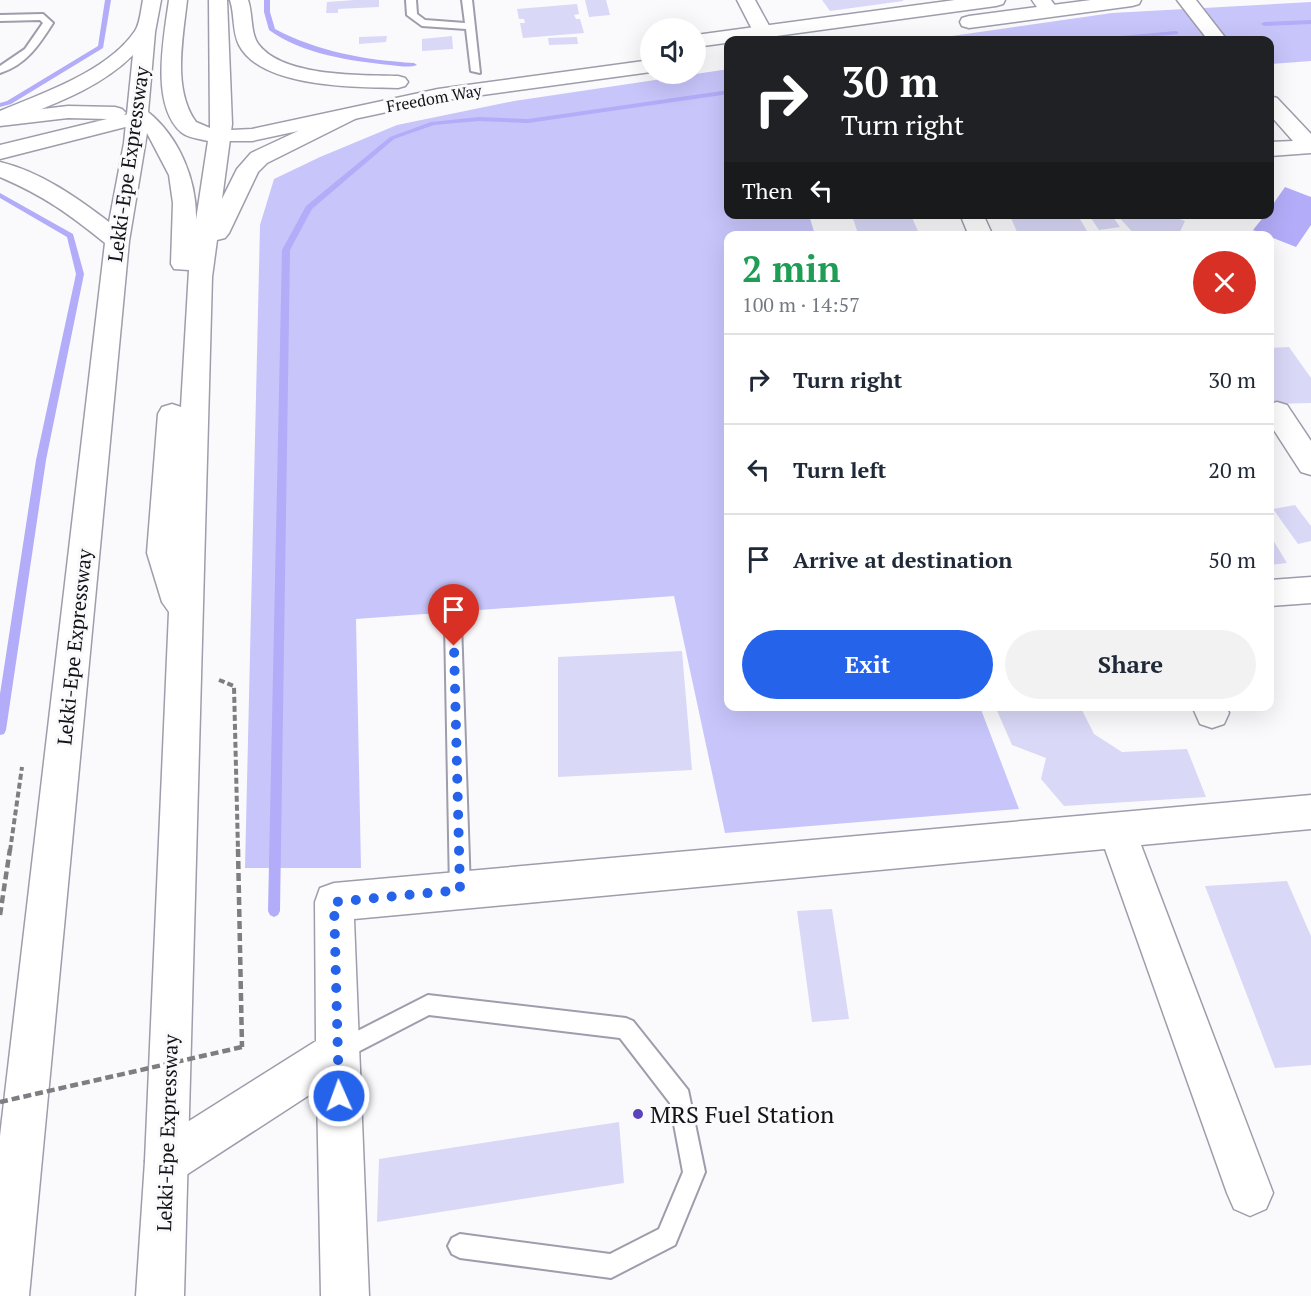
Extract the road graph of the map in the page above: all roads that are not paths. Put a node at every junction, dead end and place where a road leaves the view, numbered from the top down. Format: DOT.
graph roads {
  1 [pos="152,0"];
  2 [pos="178,0"];
  3 [pos="218,0"];
  4 [pos="239,0"];
  5 [pos="411,0"];
  6 [pos="467,0"];
  7 [pos="746,0"];
  8 [pos="996,0"];
  9 [pos="1132,0"];
  10 [pos="1185,0"];
  11 [pos="1046,5"];
  12 [pos="0,18"];
  13 [pos="470,26"];
  14 [pos="145,32"];
  15 [pos="762,32"];
  16 [pos="733,36"];
  17 [pos="857,36"];
  18 [pos="1215,36"];
  19 [pos="724,37"];
  20 [pos="706,40"];
  21 [pos="640,49"];
  22 [pos="724,56"];
  23 [pos="706,58"];
  24 [pos="640,67"];
  25 [pos="0,70"];
  26 [pos="476,71"];
  27 [pos="413,80"];
  28 [pos="198,92"];
  29 [pos="1274,106"];
  30 [pos="348,115"];
  31 [pos="139,116"];
  32 [pos="0,119"];
  33 [pos="213,131"];
  34 [pos="1310,146"];
  35 [pos="165,147"];
  36 [pos="1274,149"];
  37 [pos="0,152"];
  38 [pos="132,162"];
  39 [pos="0,169"];
  40 [pos="117,241"];
  41 [pos="200,277"];
  42 [pos="1277,412"];
  43 [pos="1311,464"];
  44 [pos="1311,590"];
  45 [pos="1274,593"];
  46 [pos="184,621"];
  47 [pos="453,623"];
  48 [pos="1311,812"];
  49 [pos="1117,830"];
  50 [pos="460,890"];
  51 [pos="338,1052"];
  52 [pos="167,1161"];
  53 [pos="1250,1193"];
  54 [pos="460,1246"];
  55 [pos="5,1296"];
  56 [pos="160,1296"];
  57 [pos="345,1296"];
  1 -- 14 [label="main road, Lekki-Epe Expressway"];
  2 -- 28 [label="main road"];
  3 -- 28 [label="main road, Lekki-Epe Expressway"];
  4 -- 27 [label="main road"];
  5 -- 13 [label="lane"];
  6 -- 13 [label="lane"];
  7 -- 15 [label="main road"];
  8 -- 15 [label="main road"];
  9 -- 11 [label="main road"];
  10 -- 18 [label="main road"];
  11 -- 17 [label="main road"];
  12 -- 25 [label="lane"];
  13 -- 26 [label="lane"];
  14 -- 31 [label="main road, Lekki-Epe Expressway"];
  14 -- 32 [label="main road"];
  15 -- 16 [label="main road"];
  19 -- 20 [label="main road"];
  21 -- 26 [label="main road, Freedom Way"];
  22 -- 23 [label="main road"];
  24 -- 30 [label="main road, Freedom Way"];
  26 -- 27 [label="main road, Freedom Way"];
  27 -- 33 [label="main road, Freedom Way"];
  28 -- 31 [label="main road"];
  28 -- 33 [label="main road, Lekki-Epe Expressway"];
  28 -- 33 [label="main road"];
  29 -- 34 [label="main road"];
  30 -- 33 [label="main road, Freedom Way"];
  30 -- 41 [label="main road"];
  31 -- 32 [label="main road"];
  31 -- 35 [label="main road"];
  31 -- 37 [label="main road"];
  31 -- 38 [label="main road, Lekki-Epe Expressway"];
  33 -- 35 [label="main road"];
  33 -- 41 [label="main road, Lekki-Epe Expressway"];
  34 -- 36 [label="main road"];
  35 -- 38 [label="main road"];
  35 -- 46 [label="main road"];
  38 -- 40 [label="main road, Lekki-Epe Expressway"];
  39 -- 40 [label="main road"];
  40 -- 55 [label="main road, Lekki-Epe Expressway"];
  41 -- 46 [label="main road, Lekki-Epe Expressway"];
  42 -- 43 [label="main road"];
  44 -- 45 [label="main road"];
  46 -- 52 [label="main road, Lekki-Epe Expressway"];
  47 -- 50 [label="lane"];
  48 -- 49 [label="main road"];
  49 -- 50 [label="main road"];
  49 -- 53 [label="main road"];
  50 -- 51 [label="main road"];
  51 -- 52 [label="main road"];
  51 -- 54 [label="lane"];
  51 -- 57 [label="main road"];
  52 -- 56 [label="main road, Lekki-Epe Expressway"];
}
